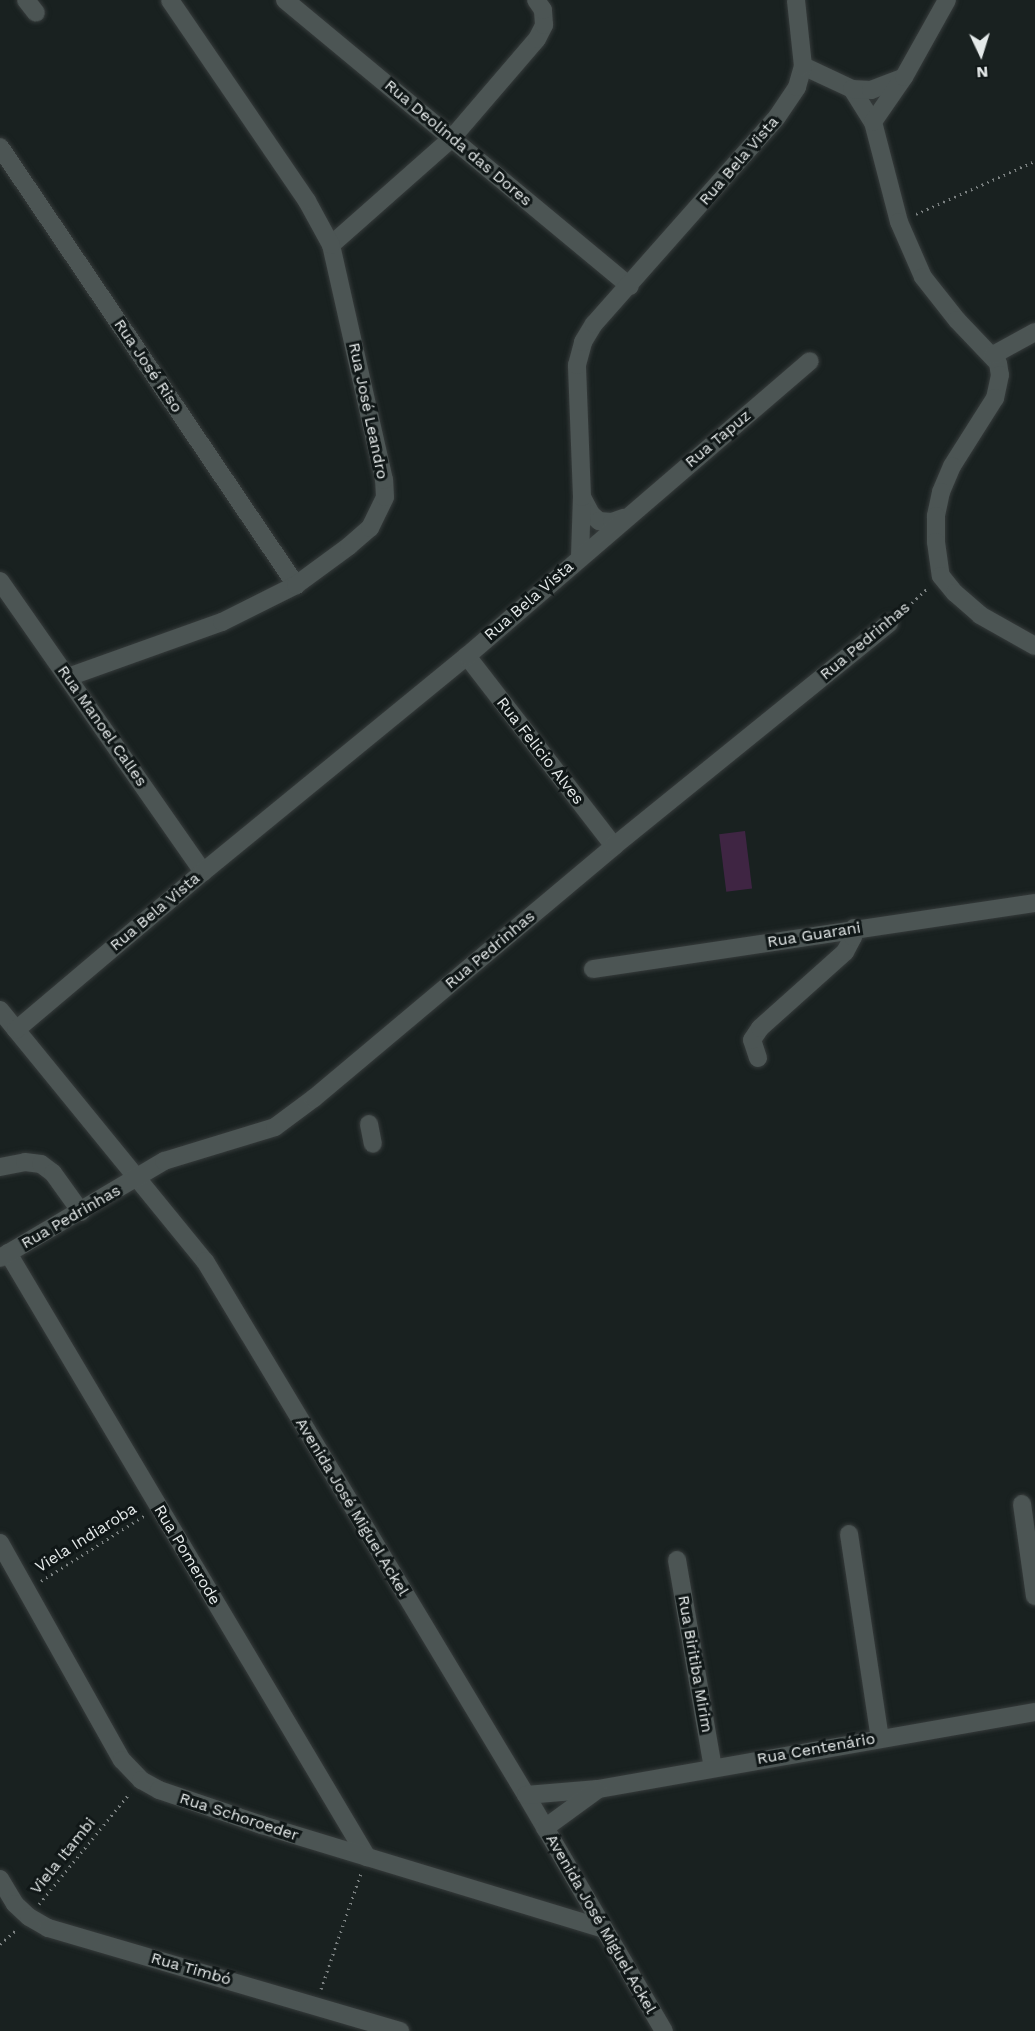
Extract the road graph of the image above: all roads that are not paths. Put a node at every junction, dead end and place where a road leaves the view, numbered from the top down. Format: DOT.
graph roads {
  1 [pos="170,0"];
  2 [pos="285,0"];
  3 [pos="536,0"];
  4 [pos="796,0"];
  5 [pos="946,0"];
  6 [pos="803,66"];
  7 [pos="904,77"];
  8 [pos="852,89"];
  9 [pos="873,122"];
  10 [pos="452,138"];
  11 [pos="0,147"];
  12 [pos="331,245"];
  13 [pos="630,286"];
  14 [pos="1035,332"];
  15 [pos="993,355"];
  16 [pos="810,361"];
  17 [pos="582,496"];
  18 [pos="625,518"];
  19 [pos="580,556"];
  20 [pos="0,580"];
  21 [pos="296,585"];
  22 [pos="889,623"];
  23 [pos="1035,646"];
  24 [pos="467,656"];
  25 [pos="68,676"];
  26 [pos="614,846"];
  27 [pos="203,872"];
  28 [pos="1035,903"];
  29 [pos="854,928"];
  30 [pos="593,969"];
  31 [pos="0,1010"];
  32 [pos="16,1030"];
  33 [pos="758,1058"];
  34 [pos="369,1124"];
  35 [pos="373,1144"];
  36 [pos="0,1167"];
  37 [pos="135,1179"];
  38 [pos="81,1212"];
  39 [pos="4,1256"];
  40 [pos="1022,1504"];
  41 [pos="849,1534"];
  42 [pos="0,1543"];
  43 [pos="677,1560"];
  44 [pos="1035,1596"];
  45 [pos="1035,1712"];
  46 [pos="880,1738"];
  47 [pos="713,1768"];
  48 [pos="598,1789"];
  49 [pos="526,1795"];
  50 [pos="545,1828"];
  51 [pos="367,1857"];
  52 [pos="0,1879"];
  53 [pos="604,1929"];
  54 [pos="400,2031"];
  55 [pos="664,2031"];
  1 -- 12 [label="street, Rua José Leandro"];
  2 -- 10 [label="street, Rua Deolinda das Dores"];
  3 -- 10 [label="street"];
  4 -- 6 [label="street, Rua Bela Vista"];
  5 -- 7 [label="street"];
  6 -- 8 [label="street"];
  6 -- 13 [label="street, Rua Bela Vista"];
  7 -- 8 [label="street"];
  7 -- 9 [label="street"];
  8 -- 9 [label="street"];
  9 -- 15 [label="street"];
  10 -- 12 [label="street"];
  10 -- 13 [label="street, Rua Deolinda das Dores"];
  11 -- 21 [label="street, Rua José Riso"];
  12 -- 21 [label="street, Rua José Leandro"];
  13 -- 17 [label="street, Rua Bela Vista"];
  14 -- 15 [label="street"];
  15 -- 23 [label="street"];
  16 -- 18 [label="street, Rua Tapuz"];
  17 -- 18 [label="street"];
  17 -- 19 [label="street, Rua Bela Vista"];
  18 -- 19 [label="street, Rua Tapuz"];
  19 -- 24 [label="street, Rua Bela Vista"];
  20 -- 25 [label="street, Rua Manoel Calles"];
  21 -- 25 [label="street, Rua José Leandro"];
  22 -- 26 [label="street, Rua Pedrinhas"];
  24 -- 26 [label="street, Rua Felicio Alves"];
  24 -- 27 [label="street, Rua Bela Vista"];
  25 -- 27 [label="street, Rua Manoel Calles"];
  26 -- 37 [label="street, Rua Pedrinhas"];
  27 -- 32 [label="street, Rua Bela Vista"];
  28 -- 29 [label="street, Rua Guarani"];
  29 -- 30 [label="street, Rua Guarani"];
  29 -- 33 [label="street"];
  31 -- 32 [label="street, Avenida José Miguel Ackel"];
  32 -- 37 [label="street, Avenida José Miguel Ackel"];
  34 -- 35 [label="street"];
  36 -- 38 [label="street"];
  37 -- 38 [label="street, Rua Pedrinhas"];
  37 -- 49 [label="street, Avenida José Miguel Ackel"];
  38 -- 39 [label="street, Rua Pedrinhas"];
  39 -- 51 [label="street, Rua Pomerode"];
  40 -- 44 [label="street"];
  41 -- 46 [label="street"];
  42 -- 51 [label="street, Rua Schoroeder"];
  43 -- 47 [label="street, Rua Biritiba Mirim"];
  45 -- 46 [label="street, Rua Centenário"];
  46 -- 47 [label="street, Rua Centenário"];
  47 -- 48 [label="street, Rua Centenário"];
  48 -- 49 [label="street, Rua Centenário"];
  48 -- 50 [label="street, Rua Centenário"];
  49 -- 50 [label="street, Avenida José Miguel Ackel"];
  50 -- 53 [label="street, Avenida José Miguel Ackel"];
  51 -- 53 [label="street, Rua Schoroeder"];
  52 -- 54 [label="street, Rua Timbó"];
  53 -- 55 [label="street, Avenida José Miguel Ackel"];
}
